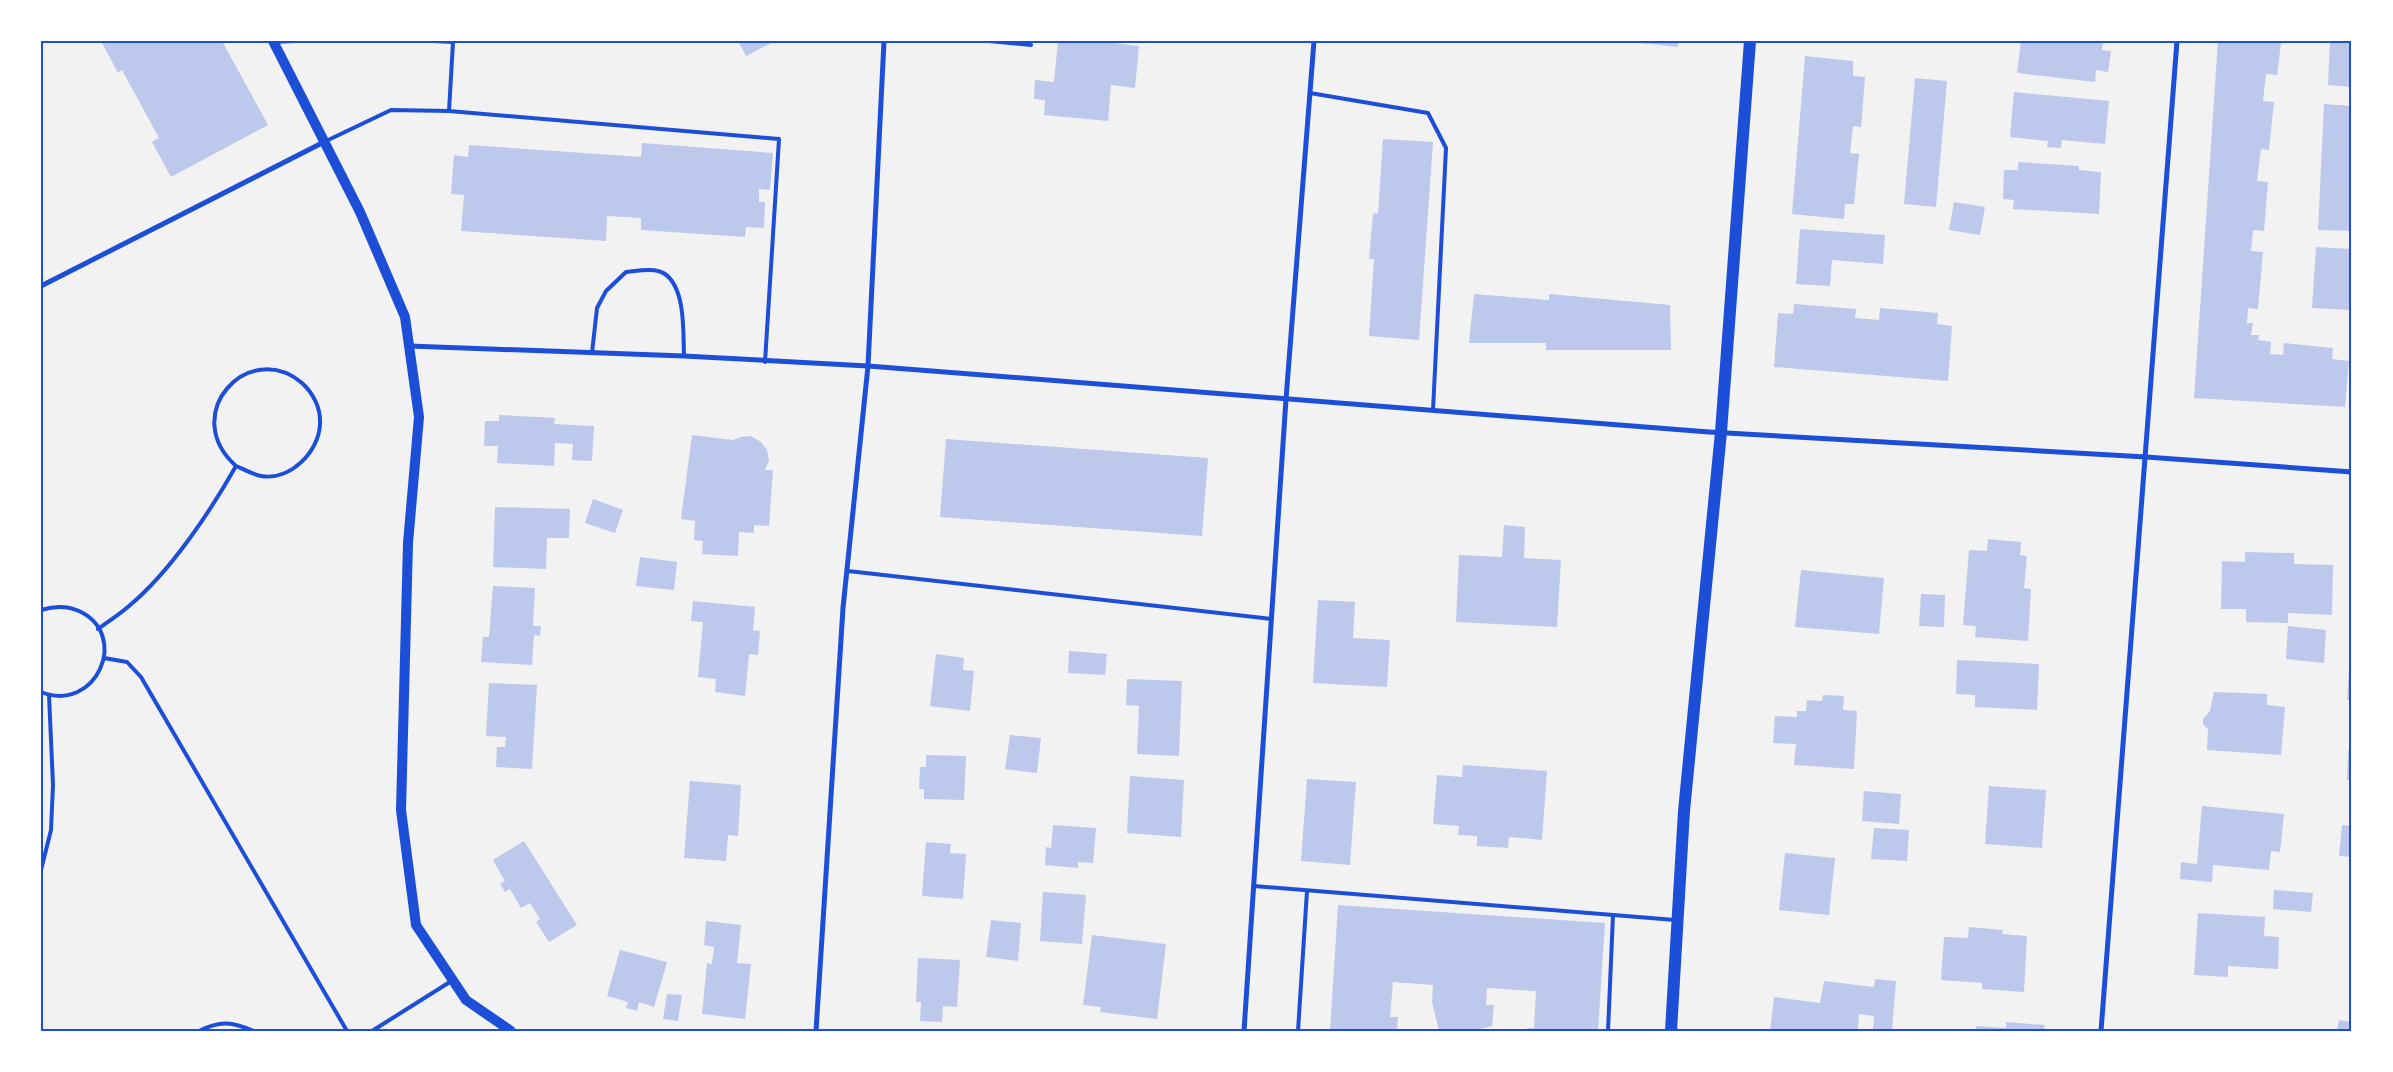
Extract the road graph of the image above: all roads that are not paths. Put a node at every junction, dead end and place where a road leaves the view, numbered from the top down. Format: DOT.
graph roads {
  1 [pos="292,41"];
  2 [pos="434,41"];
  3 [pos="884,41"];
  4 [pos="989,41"];
  5 [pos="1314,41"];
  6 [pos="1750,41"];
  7 [pos="2177,41"];
  8 [pos="273,42"];
  9 [pos="453,42"];
  10 [pos="1031,45"];
  11 [pos="1310,93"];
  12 [pos="450,111"];
  13 [pos="324,142"];
  14 [pos="41,286"];
  15 [pos="409,346"];
  16 [pos="592,353"];
  17 [pos="684,356"];
  18 [pos="765,362"];
  19 [pos="868,366"];
  20 [pos="1286,399"];
  21 [pos="1432,410"];
  22 [pos="1721,432"];
  23 [pos="2146,457"];
  24 [pos="236,466"];
  25 [pos="2352,472"];
  26 [pos="848,571"];
  27 [pos="41,610"];
  28 [pos="1272,619"];
  29 [pos="98,629"];
  30 [pos="104,658"];
  31 [pos="41,692"];
  32 [pos="49,696"];
  33 [pos="41,870"];
  34 [pos="1254,886"];
  35 [pos="1307,891"];
  36 [pos="1613,915"];
  37 [pos="1678,920"];
  38 [pos="452,980"];
  39 [pos="199,1031"];
  40 [pos="254,1031"];
  41 [pos="347,1031"];
  42 [pos="372,1031"];
  43 [pos="511,1031"];
  44 [pos="816,1031"];
  45 [pos="1244,1031"];
  46 [pos="1298,1031"];
  47 [pos="1608,1031"];
  48 [pos="1671,1031"];
  49 [pos="2101,1031"];
  1 -- 8 [label="lane"];
  2 -- 9 [label="lane"];
  3 -- 19 [label="street"];
  4 -- 10 [label="lane"];
  5 -- 11 [label="street"];
  6 -- 22 [label="main road"];
  7 -- 23 [label="street"];
  8 -- 13 [label="main road"];
  9 -- 12 [label="lane"];
  11 -- 20 [label="street"];
  11 -- 21 [label="lane"];
  12 -- 13 [label="lane"];
  12 -- 18 [label="lane"];
  13 -- 14 [label="street"];
  13 -- 15 [label="main road"];
  15 -- 16 [label="street"];
  15 -- 38 [label="main road"];
  16 -- 17 [label="street"];
  16 -- 17 [label="lane"];
  17 -- 18 [label="street"];
  18 -- 19 [label="street"];
  19 -- 20 [label="street"];
  19 -- 26 [label="street"];
  20 -- 21 [label="street"];
  20 -- 28 [label="street"];
  21 -- 22 [label="street"];
  22 -- 23 [label="street"];
  22 -- 37 [label="main road"];
  23 -- 25 [label="street"];
  23 -- 49 [label="street"];
  24 -- 24 [label="lane"];
  24 -- 29 [label="lane"];
  26 -- 28 [label="lane"];
  26 -- 44 [label="street"];
  27 -- 29 [label="lane"];
  28 -- 34 [label="street"];
  29 -- 30 [label="lane"];
  30 -- 32 [label="lane"];
  30 -- 41 [label="lane"];
  31 -- 32 [label="lane"];
  32 -- 33 [label="lane"];
  34 -- 35 [label="lane"];
  34 -- 45 [label="street"];
  35 -- 36 [label="lane"];
  35 -- 46 [label="lane"];
  36 -- 37 [label="lane"];
  36 -- 47 [label="lane"];
  37 -- 48 [label="main road"];
  38 -- 42 [label="lane"];
  38 -- 43 [label="main road"];
  39 -- 40 [label="lane"];
}
